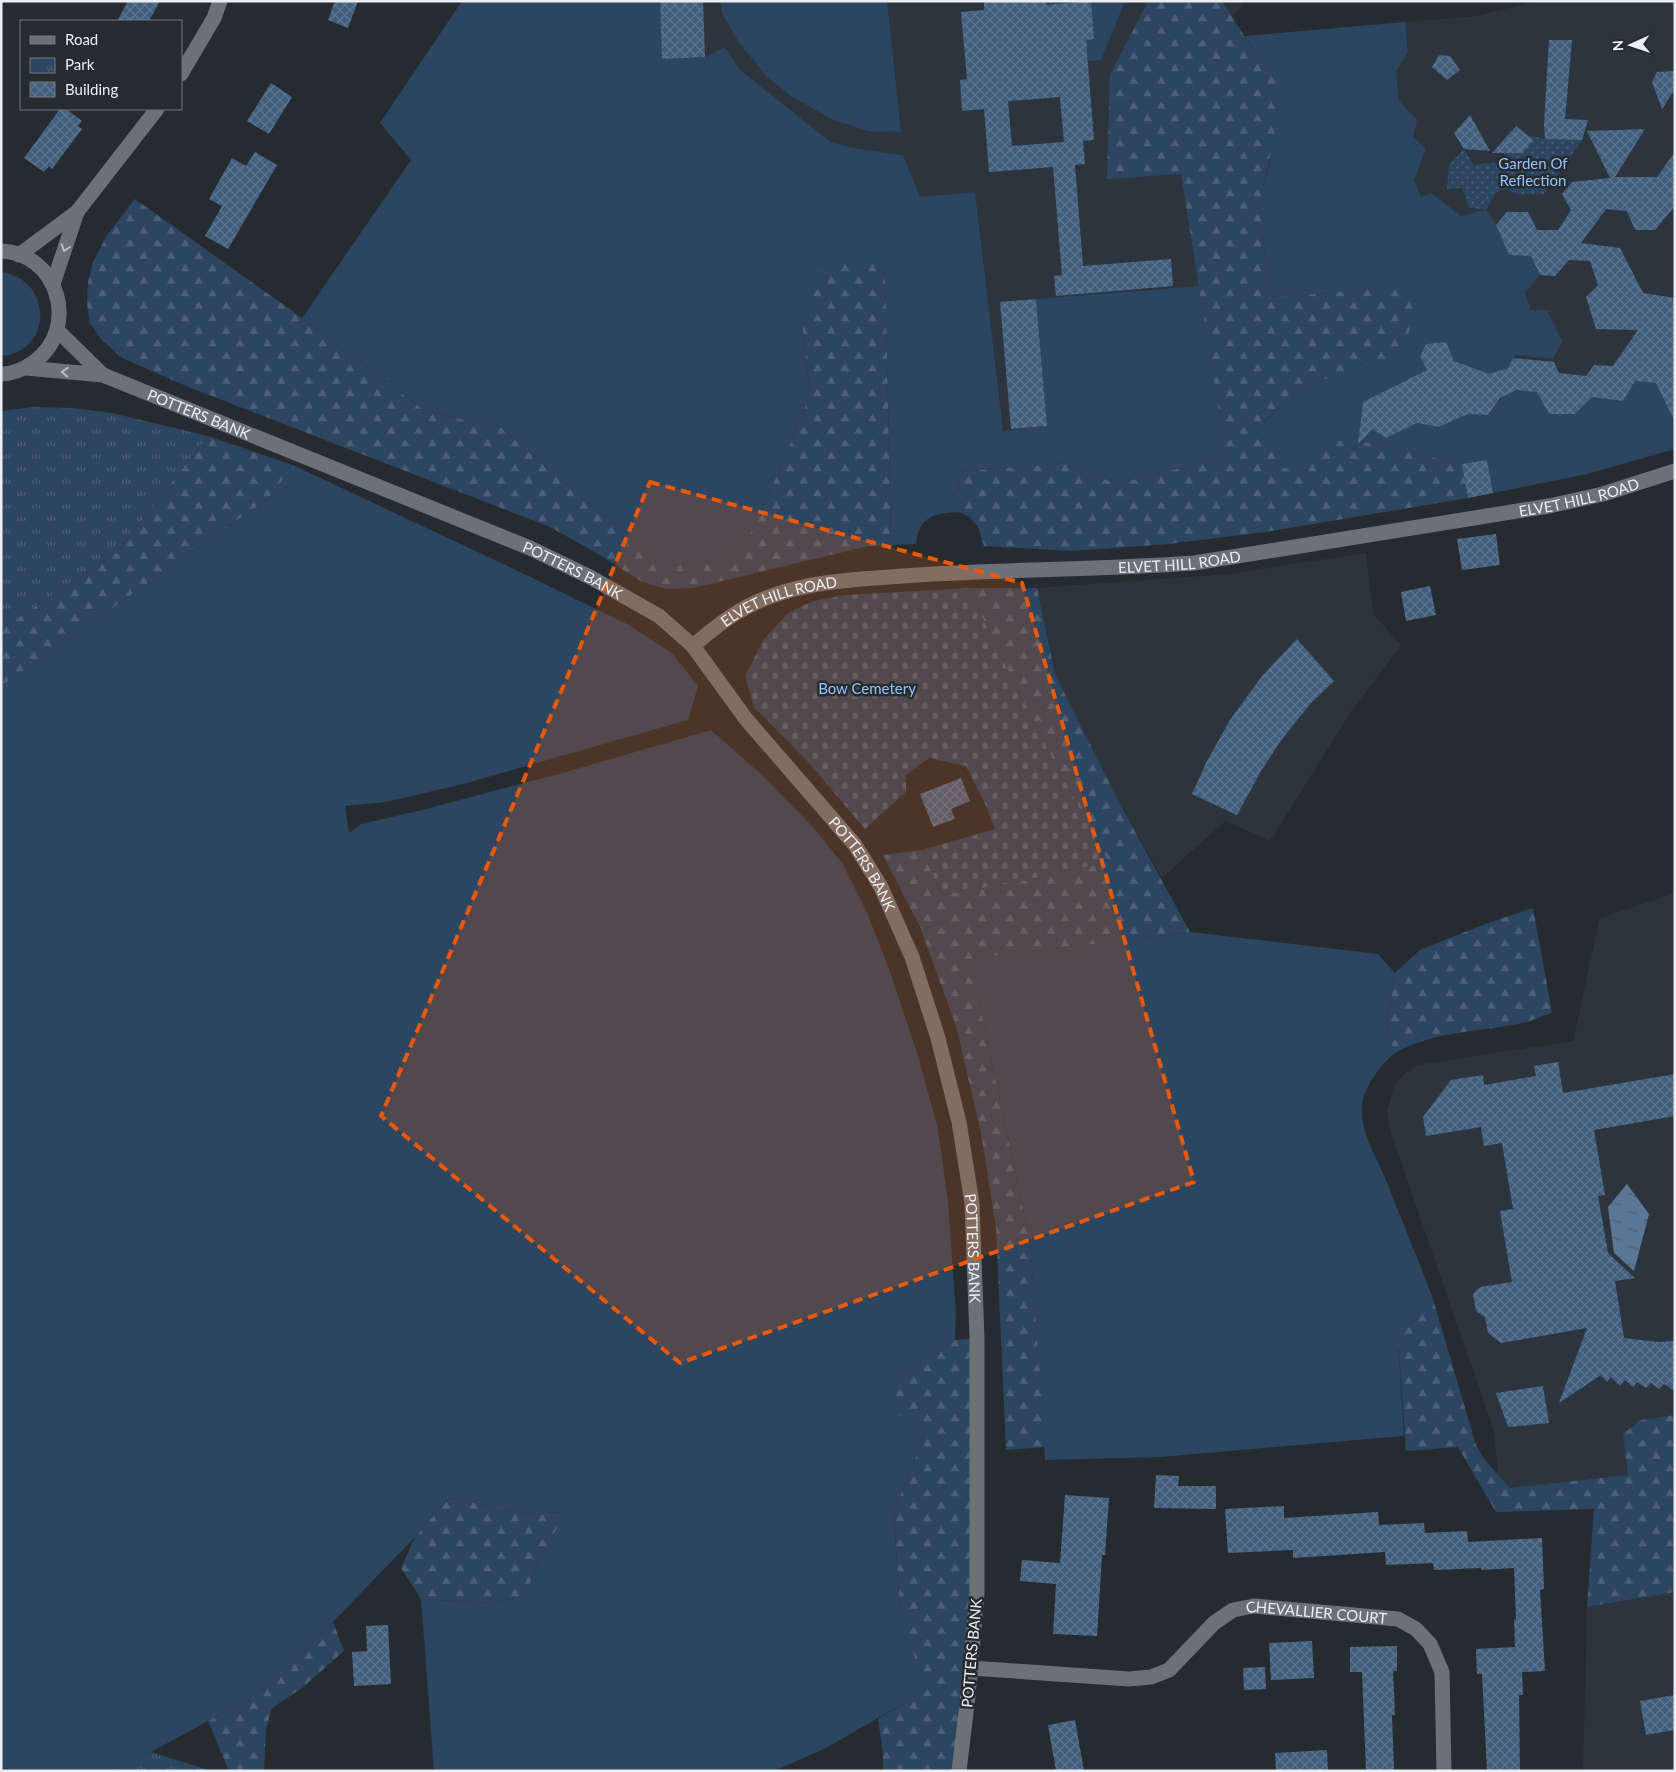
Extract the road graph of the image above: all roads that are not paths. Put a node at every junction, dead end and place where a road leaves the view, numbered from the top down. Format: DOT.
graph roads {
  1 [pos="220,1"];
  2 [pos="182,72"];
  3 [pos="156,110"];
  4 [pos="77,212"];
  5 [pos="1,251"];
  6 [pos="19,254"];
  7 [pos="53,284"];
  8 [pos="57,330"];
  9 [pos="26,368"];
  10 [pos="1,374"];
  11 [pos="103,375"];
  12 [pos="1675,471"];
  13 [pos="693,646"];
  14 [pos="971,1668"];
  15 [pos="959,1771"];
  16 [pos="1444,1771"];
  1 -- 2 [label="street"];
  3 -- 4 [label="street"];
  4 -- 6 [label="street"];
  4 -- 7 [label="street, one-way"];
  5 -- 6 [label="street"];
  6 -- 7 [label="street"];
  7 -- 8 [label="street"];
  8 -- 9 [label="street"];
  8 -- 11 [label="street, POTTERS BANK"];
  9 -- 10 [label="street"];
  11 -- 9 [label="street, POTTERS BANK, one-way"];
  11 -- 13 [label="street, POTTERS BANK"];
  12 -- 13 [label="street, ELVET HILL ROAD"];
  13 -- 14 [label="street, POTTERS BANK"];
  14 -- 15 [label="street, POTTERS BANK"];
  14 -- 16 [label="street, CHEVALLIER COURT"];
}
